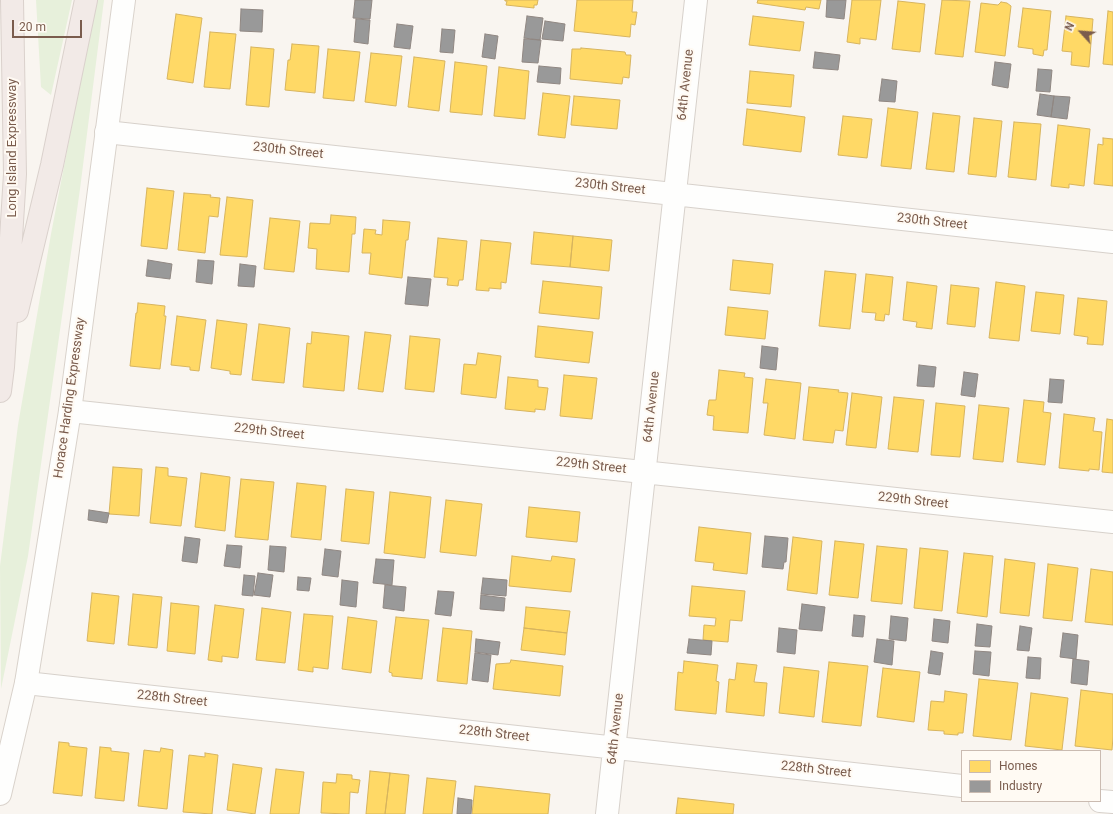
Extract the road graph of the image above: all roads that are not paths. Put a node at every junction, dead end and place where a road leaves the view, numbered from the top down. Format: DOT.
graph roads {
  1 [pos="12,0"];
  2 [pos="86,0"];
  3 [pos="124,0"];
  4 [pos="696,0"];
  5 [pos="106,132"];
  6 [pos="674,194"];
  7 [pos="1113,242"];
  8 [pos="3,367"];
  9 [pos="0,391"];
  10 [pos="70,411"];
  11 [pos="645,472"];
  12 [pos="1113,522"];
  13 [pos="26,683"];
  14 [pos="614,748"];
  15 [pos="961,786"];
  16 [pos="0,794"];
  17 [pos="1101,801"];
  18 [pos="1113,802"];
  19 [pos="607,814"];
  1 -- 8 [label="highway, Long Island Expressway"];
  2 -- 8 [label="highway"];
  3 -- 5 [label="street, Horace Harding Expressway"];
  4 -- 6 [label="street, 64th Avenue"];
  5 -- 6 [label="street, 230th Street"];
  5 -- 10 [label="street, Horace Harding Expressway"];
  6 -- 7 [label="street, 230th Street"];
  6 -- 11 [label="street, 64th Avenue"];
  8 -- 9 [label="highway, Long Island Expressway"];
  10 -- 11 [label="street, 229th Street"];
  10 -- 13 [label="street, Horace Harding Expressway"];
  11 -- 12 [label="street, 229th Street"];
  11 -- 14 [label="street, 64th Avenue"];
  13 -- 14 [label="street, 228th Street"];
  13 -- 16 [label="street, Horace Harding Expressway"];
  14 -- 15 [label="street, 228th Street"];
  14 -- 19 [label="street, 64th Avenue"];
  17 -- 18 [label="street"];
}
